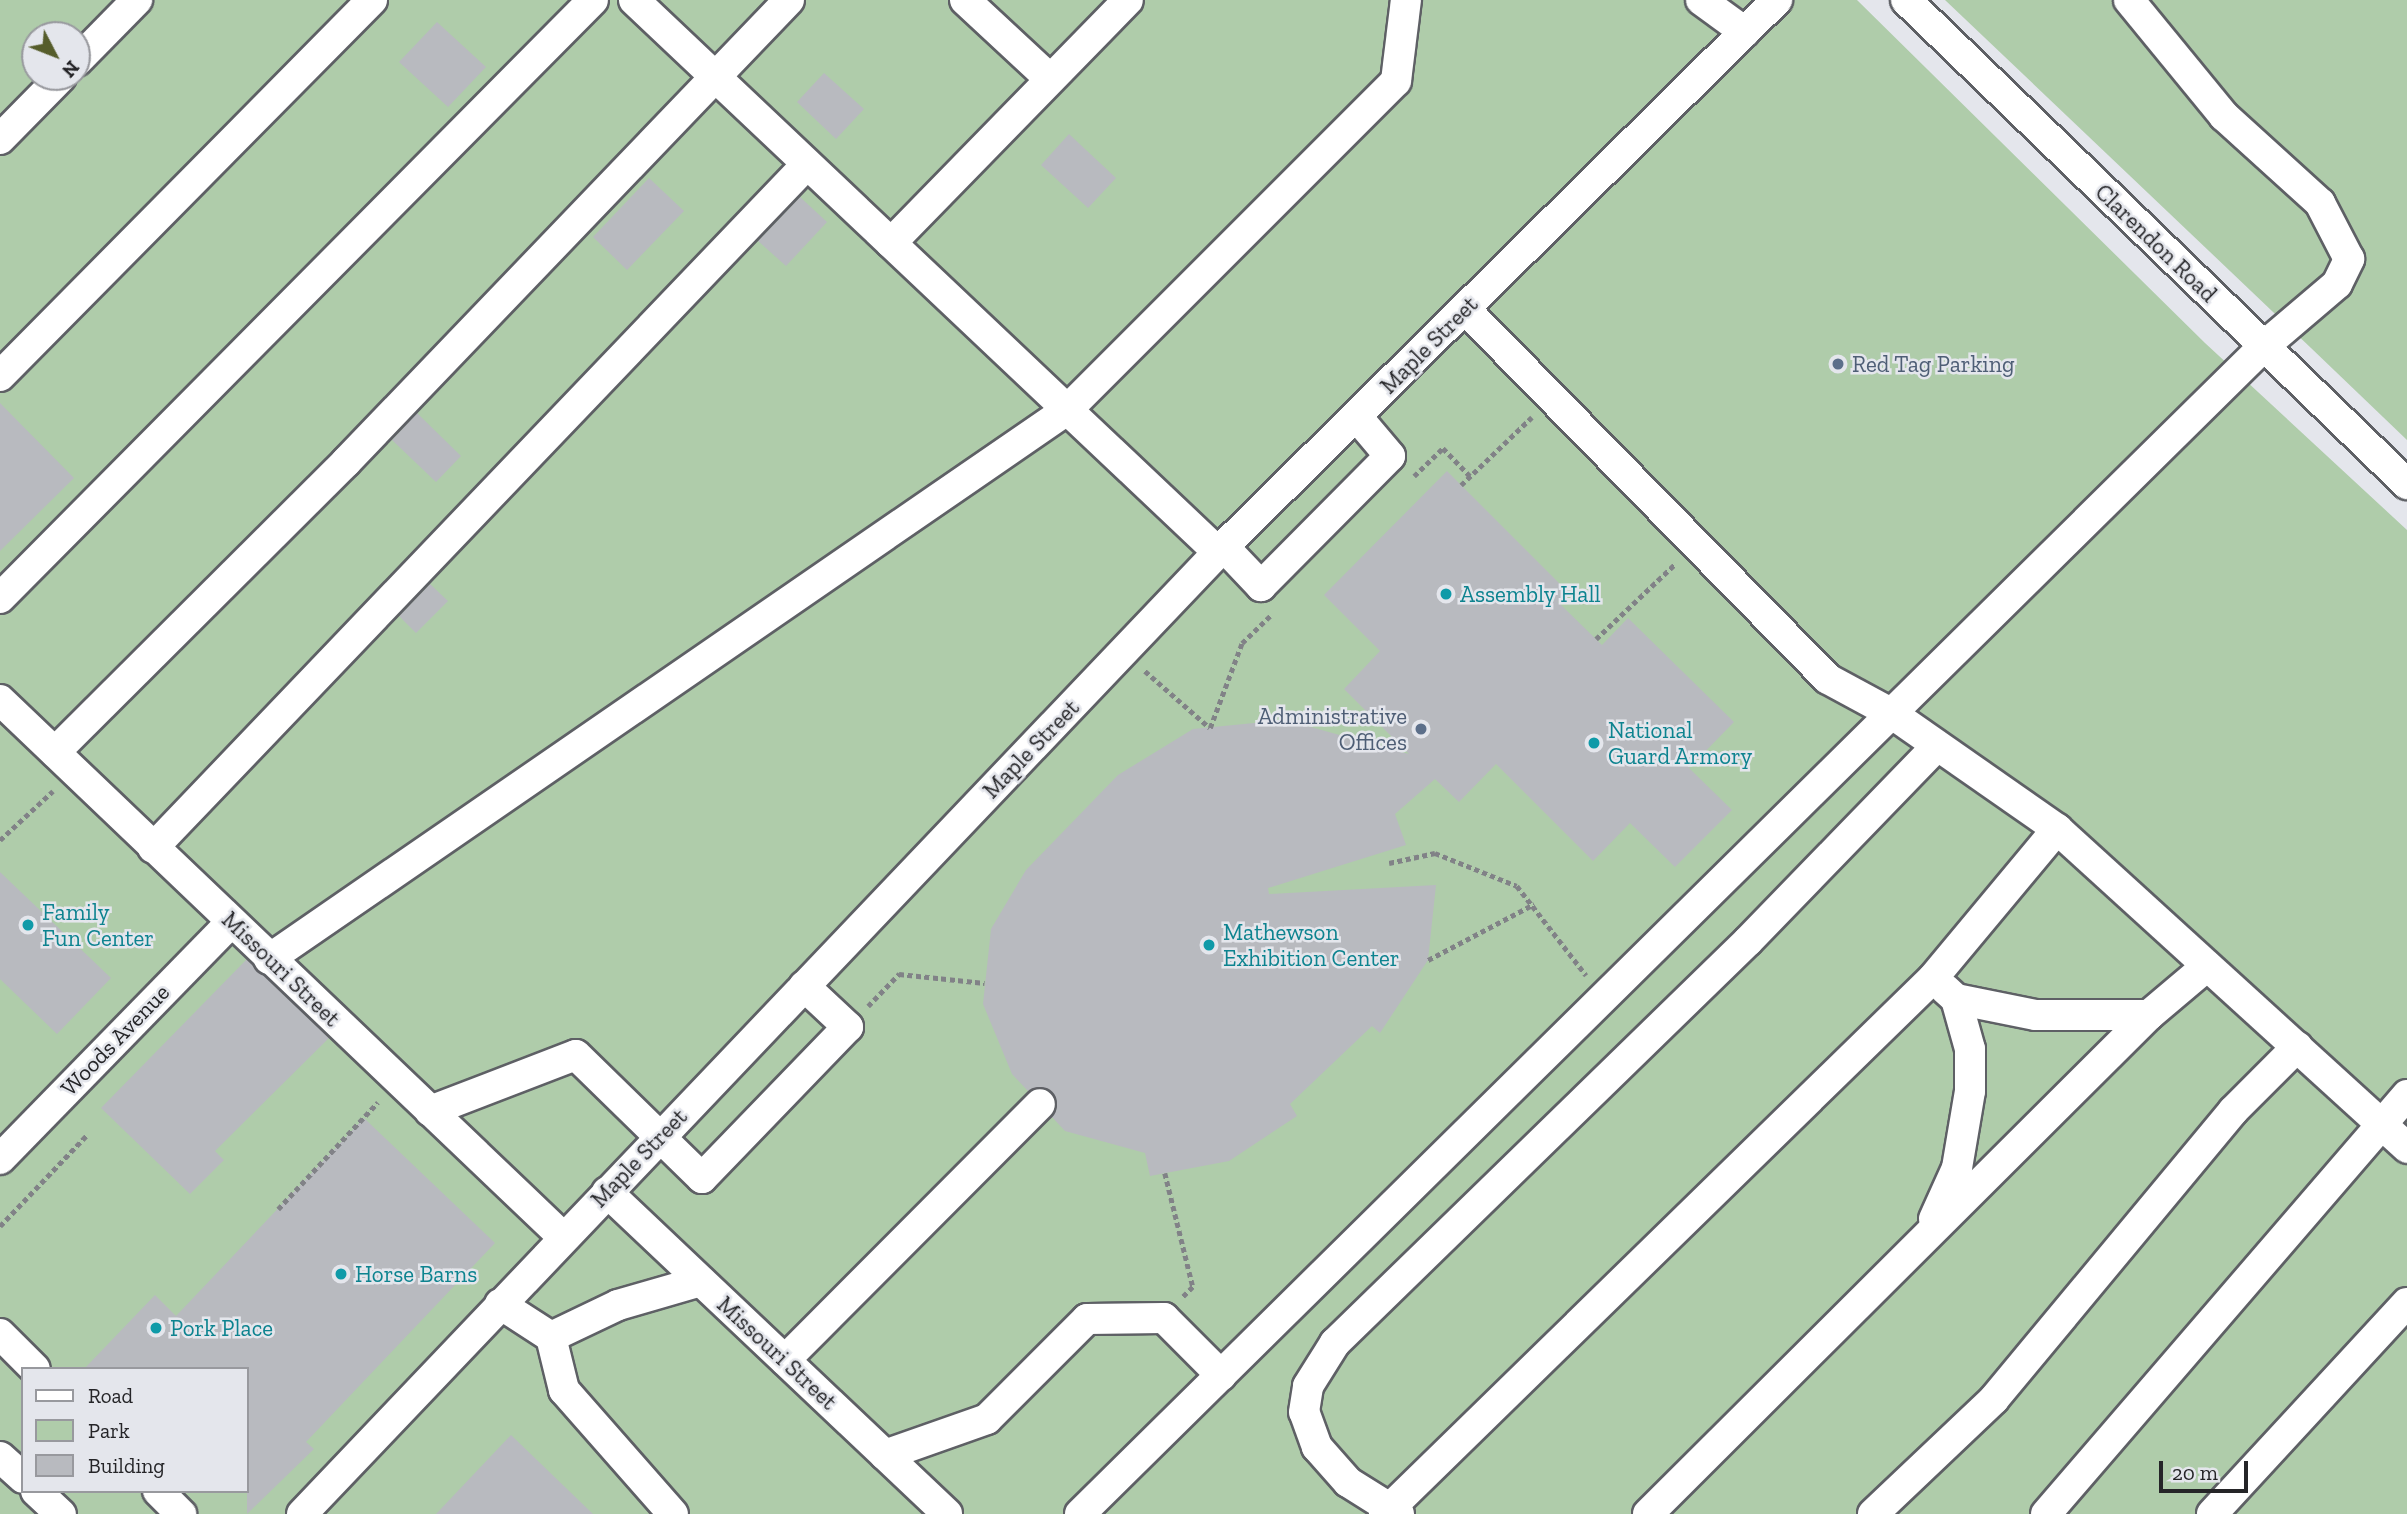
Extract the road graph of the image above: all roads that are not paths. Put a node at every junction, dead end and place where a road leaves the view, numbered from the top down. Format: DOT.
graph roads {
  1 [pos="137,0"];
  2 [pos="372,0"];
  3 [pos="593,0"];
  4 [pos="634,0"];
  5 [pos="789,0"];
  6 [pos="965,0"];
  7 [pos="1128,0"];
  8 [pos="1406,0"];
  9 [pos="1701,0"];
  10 [pos="1777,0"];
  11 [pos="1906,0"];
  12 [pos="2129,0"];
  13 [pos="1745,32"];
  14 [pos="91,47"];
  15 [pos="715,77"];
  16 [pos="1049,78"];
  17 [pos="45,91"];
  18 [pos="4,127"];
  19 [pos="807,164"];
  20 [pos="891,243"];
  21 [pos="1465,309"];
  22 [pos="2263,346"];
  23 [pos="0,376"];
  24 [pos="1068,410"];
  25 [pos="1357,417"];
  26 [pos="2405,479"];
  27 [pos="1221,549"];
  28 [pos="0,598"];
  29 [pos="0,700"];
  30 [pos="1891,713"];
  31 [pos="1937,746"];
  32 [pos="64,762"];
  33 [pos="2057,829"];
  34 [pos="153,848"];
  35 [pos="231,922"];
  36 [pos="269,959"];
  37 [pos="2207,965"];
  38 [pos="1933,978"];
  39 [pos="804,986"];
  40 [pos="1956,999"];
  41 [pos="2149,1015"];
  42 [pos="2297,1047"];
  43 [pos="2407,1095"];
  44 [pos="1040,1104"];
  45 [pos="430,1111"];
  46 [pos="2381,1124"];
  47 [pos="658,1139"];
  48 [pos="2407,1148"];
  49 [pos="0,1159"];
  50 [pos="607,1192"];
  51 [pos="1928,1234"];
  52 [pos="563,1237"];
  53 [pos="701,1281"];
  54 [pos="2407,1303"];
  55 [pos="500,1304"];
  56 [pos="0,1334"];
  57 [pos="551,1337"];
  58 [pos="785,1360"];
  59 [pos="33,1367"];
  60 [pos="1221,1375"];
  61 [pos="885,1455"];
  62 [pos="0,1457"];
  63 [pos="21,1476"];
  64 [pos="38,1493"];
  65 [pos="160,1493"];
  66 [pos="1391,1512"];
  67 [pos="61,1514"];
  68 [pos="181,1514"];
  69 [pos="302,1514"];
  70 [pos="673,1514"];
  71 [pos="947,1514"];
  72 [pos="1080,1514"];
  73 [pos="1648,1514"];
  74 [pos="1873,1514"];
  75 [pos="2046,1514"];
  76 [pos="2212,1514"];
  1 -- 14 [label="street"];
  2 -- 23 [label="street"];
  3 -- 28 [label="street"];
  4 -- 15 [label="street"];
  5 -- 15 [label="street"];
  6 -- 16 [label="street"];
  7 -- 16 [label="street"];
  8 -- 24 [label="street"];
  9 -- 13 [label="street"];
  10 -- 13 [label="street, Maple Street"];
  11 -- 22 [label="street, Clarendon Road"];
  12 -- 22 [label="street"];
  13 -- 21 [label="street, Maple Street"];
  15 -- 19 [label="street"];
  15 -- 32 [label="street"];
  16 -- 20 [label="street"];
  17 -- 18 [label="street"];
  19 -- 20 [label="street"];
  19 -- 34 [label="street"];
  20 -- 24 [label="street"];
  21 -- 25 [label="street, Maple Street"];
  21 -- 30 [label="street"];
  22 -- 26 [label="street, Clarendon Road"];
  22 -- 30 [label="street"];
  24 -- 27 [label="street"];
  24 -- 36 [label="street"];
  25 -- 27 [label="street, Maple Street"];
  25 -- 27 [label="street"];
  27 -- 39 [label="street, Maple Street"];
  29 -- 32 [label="street, Missouri Street"];
  30 -- 31 [label="street"];
  30 -- 60 [label="street"];
  31 -- 33 [label="street"];
  31 -- 66 [label="street"];
  32 -- 34 [label="street, Missouri Street"];
  33 -- 37 [label="street"];
  33 -- 38 [label="street"];
  34 -- 35 [label="street, Missouri Street"];
  35 -- 36 [label="street, Missouri Street"];
  35 -- 49 [label="street, Woods Avenue"];
  36 -- 45 [label="street, Missouri Street"];
  37 -- 41 [label="street"];
  37 -- 42 [label="street"];
  38 -- 40 [label="street"];
  38 -- 66 [label="street"];
  39 -- 47 [label="street, Maple Street"];
  39 -- 47 [label="street"];
  40 -- 41 [label="street"];
  40 -- 51 [label="street"];
  41 -- 51 [label="street"];
  42 -- 46 [label="street"];
  42 -- 74 [label="street"];
  43 -- 46 [label="street"];
  44 -- 58 [label="street"];
  45 -- 47 [label="street"];
  45 -- 52 [label="street, Missouri Street"];
  46 -- 48 [label="street"];
  46 -- 75 [label="street"];
  47 -- 50 [label="street, Maple Street"];
  50 -- 52 [label="street, Maple Street"];
  50 -- 53 [label="street, Missouri Street"];
  51 -- 73 [label="street"];
  52 -- 55 [label="street, Maple Street"];
  53 -- 57 [label="street"];
  53 -- 58 [label="street, Missouri Street"];
  54 -- 76 [label="street"];
  55 -- 57 [label="street"];
  55 -- 69 [label="street, Maple Street"];
  56 -- 59 [label="street"];
  57 -- 70 [label="street"];
  58 -- 61 [label="street, Missouri Street"];
  60 -- 61 [label="street"];
  60 -- 72 [label="street"];
  61 -- 71 [label="street, Missouri Street"];
  62 -- 63 [label="street"];
  64 -- 67 [label="street"];
  65 -- 68 [label="street"];
}
